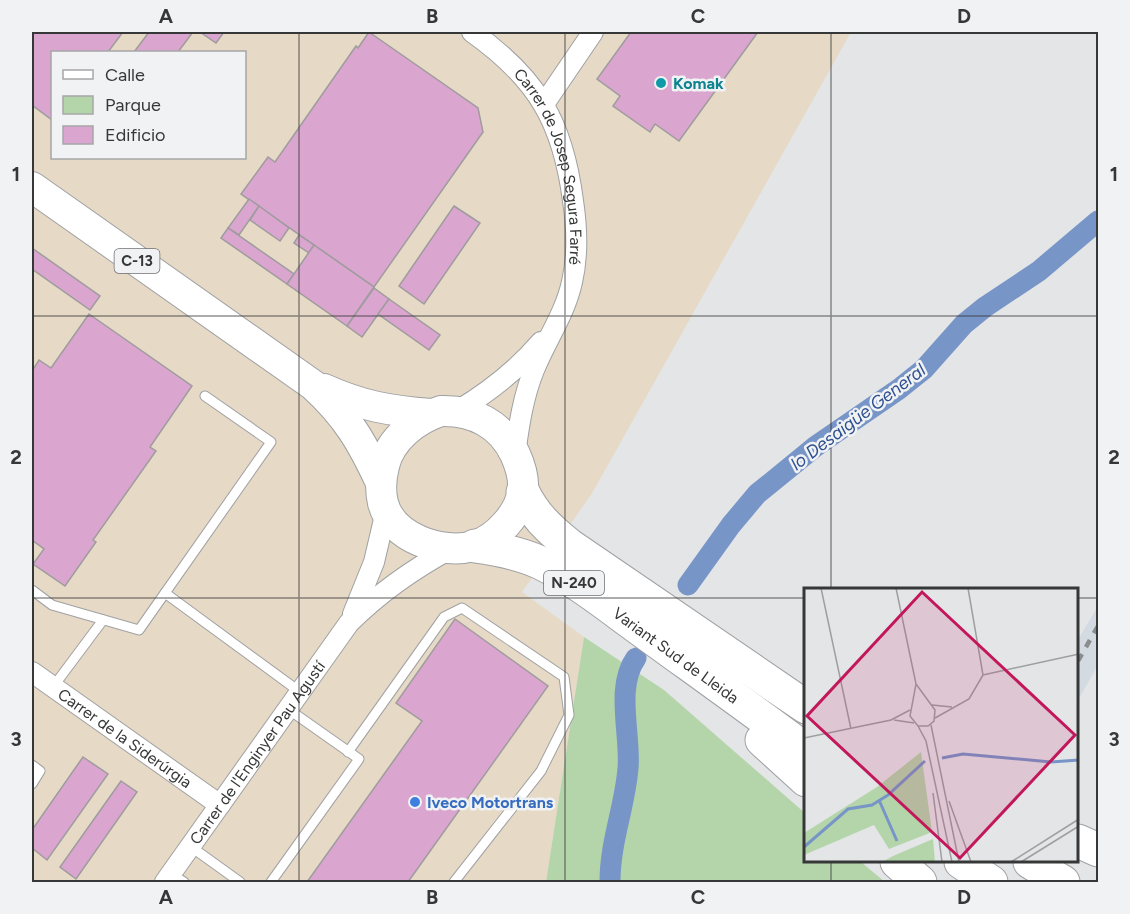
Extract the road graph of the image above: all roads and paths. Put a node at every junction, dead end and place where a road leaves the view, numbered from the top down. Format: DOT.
graph roads {
  1 [pos="472,32"];
  2 [pos="593,32"];
  3 [pos="544,104"];
  4 [pos="32,186"];
  5 [pos="558,321"];
  6 [pos="313,385"];
  7 [pos="205,396"];
  8 [pos="444,413"];
  9 [pos="515,454"];
  10 [pos="523,492"];
  11 [pos="383,497"];
  12 [pos="463,547"];
  13 [pos="32,590"];
  14 [pos="165,593"];
  15 [pos="103,620"];
  16 [pos="349,623"];
  17 [pos="672,632"];
  18 [pos="32,672"];
  19 [pos="53,687"];
  20 [pos="804,688"];
  21 [pos="300,692"];
  22 [pos="804,706"];
  23 [pos="288,709"];
  24 [pos="804,748"];
  25 [pos="348,752"];
  26 [pos="32,765"];
  27 [pos="804,778"];
  28 [pos="32,784"];
  29 [pos="220,805"];
  30 [pos="1079,842"];
  31 [pos="190,846"];
  32 [pos="1098,850"];
  33 [pos="899,863"];
  34 [pos="964,863"];
  35 [pos="1033,863"];
  36 [pos="173,879"];
  37 [pos="240,882"];
  38 [pos="271,882"];
  39 [pos="454,882"];
  40 [pos="920,882"];
  41 [pos="991,882"];
  42 [pos="1063,882"];
  1 -- 3 [label="street, Carrer de Josep Segura Farré"];
  2 -- 3 [label="street"];
  3 -- 5 [label="street, Carrer de Josep Segura Farré"];
  4 -- 6 [label="main road, C-13"];
  5 -- 8 [label="street, Carrer de Josep Segura Farré"];
  5 -- 9 [label="street, Carrer de Josep Segura Farré"];
  6 -- 8 [label="main road, C-13"];
  6 -- 11 [label="main road, C-13"];
  7 -- 14 [label="lane"];
  8 -- 9 [label="main road, C-13"];
  8 -- 11 [label="main road"];
  9 -- 10 [label="main road, C-13"];
  10 -- 12 [label="main road"];
  10 -- 17 [label="highway, Variant Sud de Lleida / N-240"];
  11 -- 12 [label="main road, C-13"];
  11 -- 16 [label="street, Carrer de l'Enginyer Pau Agustí"];
  12 -- 16 [label="street, Carrer de l'Enginyer Pau Agustí"];
  12 -- 17 [label="highway, Variant Sud de Lleida / N-240"];
  13 -- 15 [label="lane"];
  14 -- 15 [label="lane"];
  14 -- 21 [label="lane"];
  15 -- 19 [label="lane"];
  16 -- 21 [label="street, Carrer de l'Enginyer Pau Agustí"];
  17 -- 20 [label="highway, N-240"];
  17 -- 22 [label="highway, Variant Sud de Lleida / N-240"];
  17 -- 24 [label="highway, Variant Sud de Lleida / N-240"];
  17 -- 27 [label="highway, N-240"];
  18 -- 19 [label="street, Carrer de la Siderúrgia"];
  19 -- 29 [label="street, Carrer de la Siderúrgia"];
  21 -- 23 [label="street, Carrer de l'Enginyer Pau Agustí"];
  23 -- 25 [label="lane"];
  23 -- 29 [label="street, Carrer de l'Enginyer Pau Agustí"];
  25 -- 38 [label="lane"];
  25 -- 39 [label="lane"];
  26 -- 28 [label="lane"];
  29 -- 31 [label="street, Carrer de l'Enginyer Pau Agustí"];
  30 -- 32 [label="highway"];
  31 -- 36 [label="street, Carrer de l'Enginyer Pau Agustí"];
  31 -- 37 [label="lane"];
  33 -- 40 [label="highway"];
  34 -- 41 [label="highway"];
  35 -- 42 [label="highway"];
}
